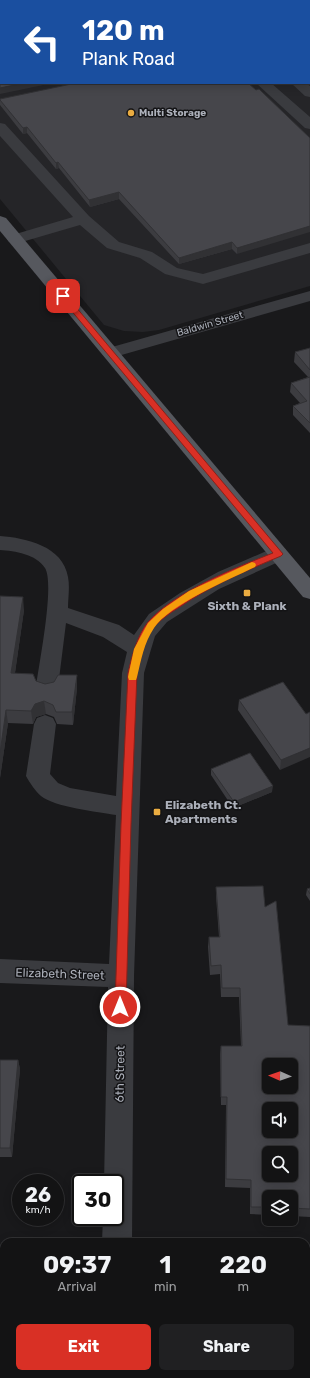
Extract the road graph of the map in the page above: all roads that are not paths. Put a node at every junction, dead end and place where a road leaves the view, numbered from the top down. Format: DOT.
graph roads {
  1 [pos="264,84"];
  2 [pos="299,84"];
  3 [pos="310,93"];
  4 [pos="310,125"];
  5 [pos="0,127"];
  6 [pos="83,219"];
  7 [pos="0,222"];
  8 [pos="15,239"];
  9 [pos="310,248"];
  10 [pos="310,296"];
  11 [pos="111,353"];
  12 [pos="0,543"];
  13 [pos="278,554"];
  14 [pos="310,592"];
  15 [pos="57,612"];
  16 [pos="139,649"];
  17 [pos="48,687"];
  18 [pos="45,724"];
  19 [pos="127,807"];
  20 [pos="0,972"];
  21 [pos="121,976"];
  22 [pos="117,1238"];
  1 -- 4 [label="street"];
  2 -- 3 [label="street"];
  5 -- 6 [label="street"];
  6 -- 8 [label="street"];
  6 -- 9 [label="street"];
  7 -- 8 [label="main road"];
  8 -- 11 [label="main road"];
  10 -- 11 [label="street, Baldwin Street"];
  11 -- 13 [label="main road"];
  12 -- 15 [label="street"];
  13 -- 14 [label="main road"];
  13 -- 16 [label="street, 6th Street"];
  15 -- 16 [label="street"];
  15 -- 17 [label="street"];
  16 -- 19 [label="street, 6th Street"];
  18 -- 19 [label="street"];
  19 -- 21 [label="street, 6th Street"];
  20 -- 21 [label="street, Elizabeth Street"];
  21 -- 22 [label="street, 6th Street"];
}
